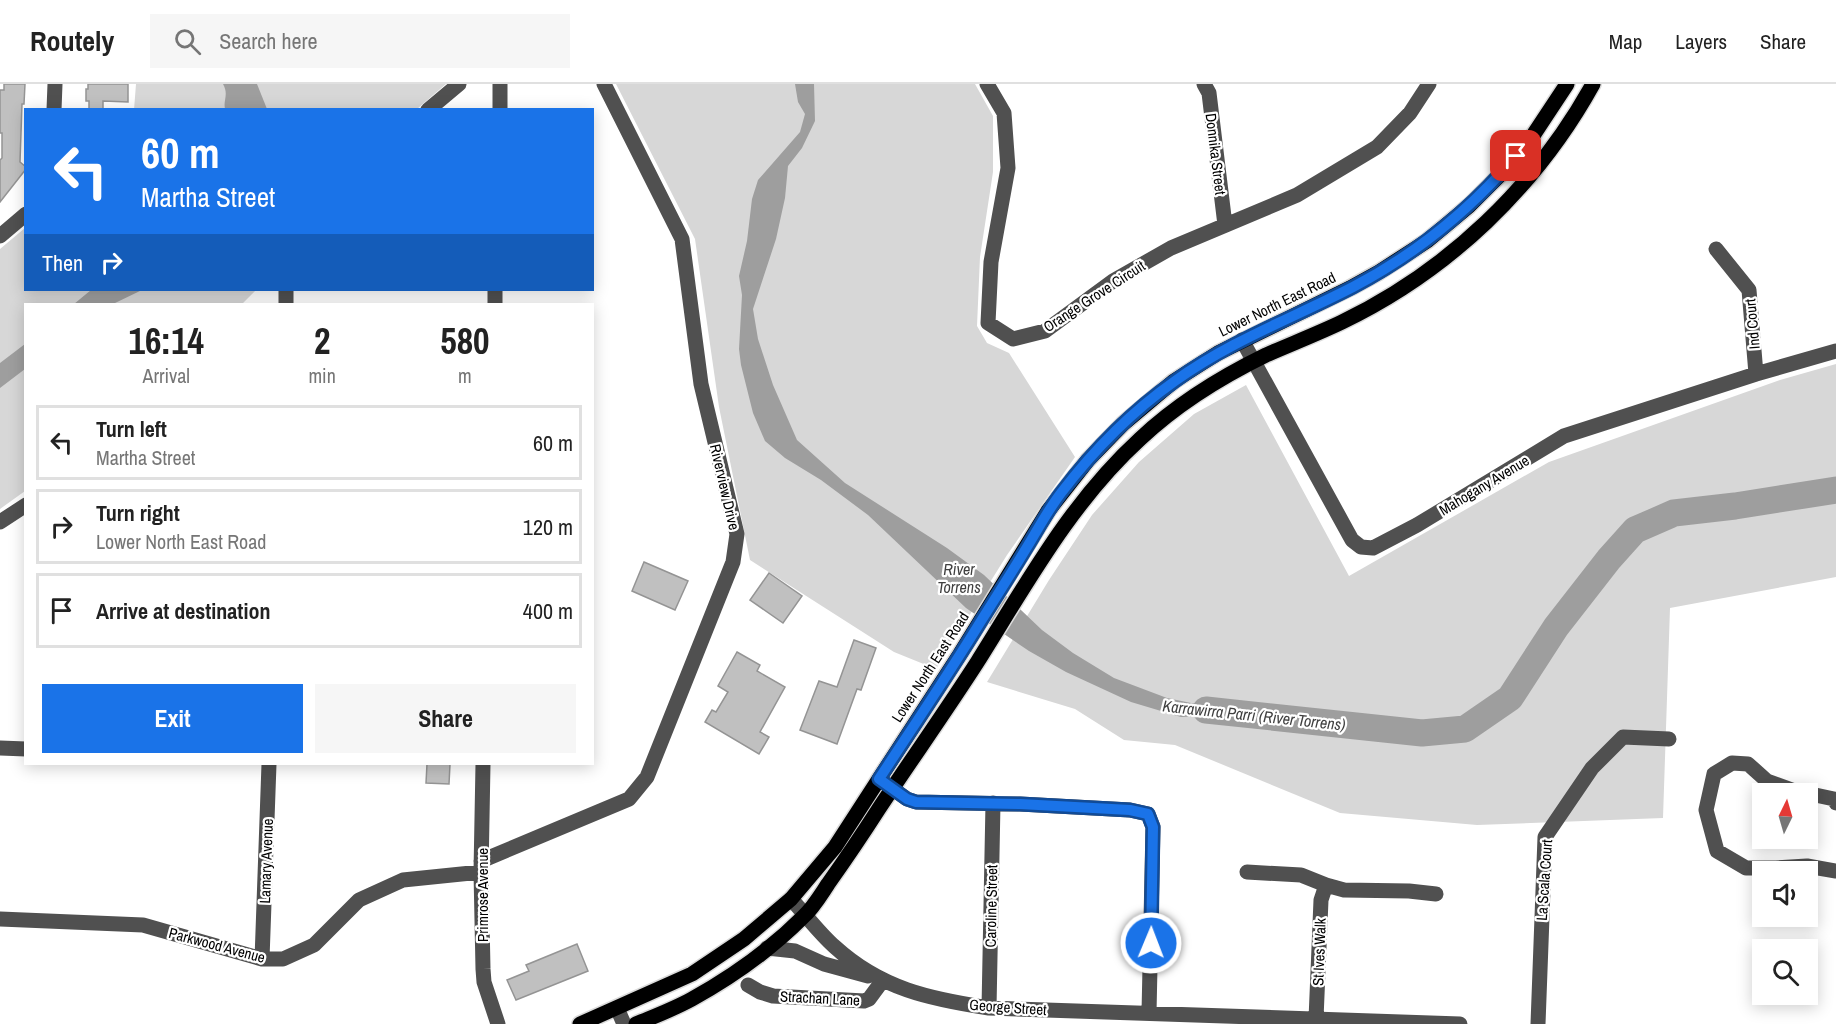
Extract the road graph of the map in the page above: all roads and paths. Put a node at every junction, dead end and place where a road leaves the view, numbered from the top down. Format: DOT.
graph roads {
  1 [pos="55,84"];
  2 [pos="459,84"];
  3 [pos="500,84"];
  4 [pos="604,84"];
  5 [pos="987,84"];
  6 [pos="1204,84"];
  7 [pos="1429,84"];
  8 [pos="1566,84"];
  9 [pos="1593,84"];
  10 [pos="54,108"];
  11 [pos="430,108"];
  12 [pos="500,108"];
  13 [pos="24,216"];
  14 [pos="1225,225"];
  15 [pos="0,236"];
  16 [pos="1716,249"];
  17 [pos="1242,340"];
  18 [pos="1836,351"];
  19 [pos="1253,362"];
  20 [pos="1756,374"];
  21 [pos="24,506"];
  22 [pos="0,522"];
  23 [pos="1669,739"];
  24 [pos="0,748"];
  25 [pos="24,749"];
  26 [pos="269,765"];
  27 [pos="483,765"];
  28 [pos="879,779"];
  29 [pos="892,789"];
  30 [pos="1835,801"];
  31 [pos="993,804"];
  32 [pos="481,866"];
  33 [pos="1836,871"];
  34 [pos="1247,872"];
  35 [pos="1326,885"];
  36 [pos="1436,894"];
  37 [pos="791,899"];
  38 [pos="806,915"];
  39 [pos="0,919"];
  40 [pos="767,948"];
  41 [pos="262,959"];
  42 [pos="883,980"];
  43 [pos="748,986"];
  44 [pos="617,1008"];
  45 [pos="989,1008"];
  46 [pos="1149,1013"];
  47 [pos="1316,1019"];
  48 [pos="498,1024"];
  49 [pos="580,1024"];
  50 [pos="624,1024"];
  51 [pos="636,1024"];
  52 [pos="1460,1024"];
  53 [pos="1538,1024"];
  1 -- 10 [label="street"];
  2 -- 11 [label="street"];
  3 -- 12 [label="street"];
  4 -- 32 [label="street, Riverview Drive"];
  5 -- 14 [label="street, Orange Grove Circuit"];
  6 -- 14 [label="street, Donnika Street"];
  7 -- 14 [label="street, Orange Grove Circuit"];
  8 -- 17 [label="main road, Lower North East Road"];
  9 -- 19 [label="main road"];
  13 -- 15 [label="street"];
  16 -- 20 [label="street, Ind Court"];
  17 -- 19 [label="street, Mahogany Avenue"];
  17 -- 28 [label="main road, Lower North East Road"];
  18 -- 20 [label="street, Mahogany Avenue"];
  19 -- 20 [label="street, Mahogany Avenue"];
  19 -- 29 [label="main road"];
  21 -- 22 [label="street"];
  23 -- 53 [label="street, La Scala Court"];
  24 -- 25 [label="street"];
  26 -- 41 [label="street, Lamary Avenue"];
  27 -- 32 [label="street, Primrose Avenue"];
  28 -- 29 [label="street"];
  28 -- 37 [label="main road, Lower North East Road"];
  29 -- 31 [label="street"];
  29 -- 38 [label="main road"];
  30 -- 33 [label="street"];
  31 -- 45 [label="street, Caroline Street"];
  31 -- 46 [label="street"];
  32 -- 41 [label="street, Parkwood Avenue"];
  32 -- 48 [label="street, Primrose Avenue"];
  34 -- 35 [label="street"];
  35 -- 36 [label="street"];
  35 -- 47 [label="street, St Ives Walk"];
  37 -- 38 [label="street, George Street"];
  37 -- 44 [label="main road, Lower North East Road"];
  38 -- 40 [label="main road"];
  38 -- 42 [label="street, George Street"];
  39 -- 41 [label="street, Parkwood Avenue"];
  40 -- 42 [label="street, George Street"];
  40 -- 51 [label="main road"];
  42 -- 43 [label="street, Strachan Lane"];
  42 -- 45 [label="street, George Street"];
  44 -- 49 [label="main road, Lower North East Road"];
  44 -- 50 [label="street"];
  45 -- 46 [label="street, George Street"];
  46 -- 47 [label="street, George Street"];
  47 -- 52 [label="street, George Street"];
}
